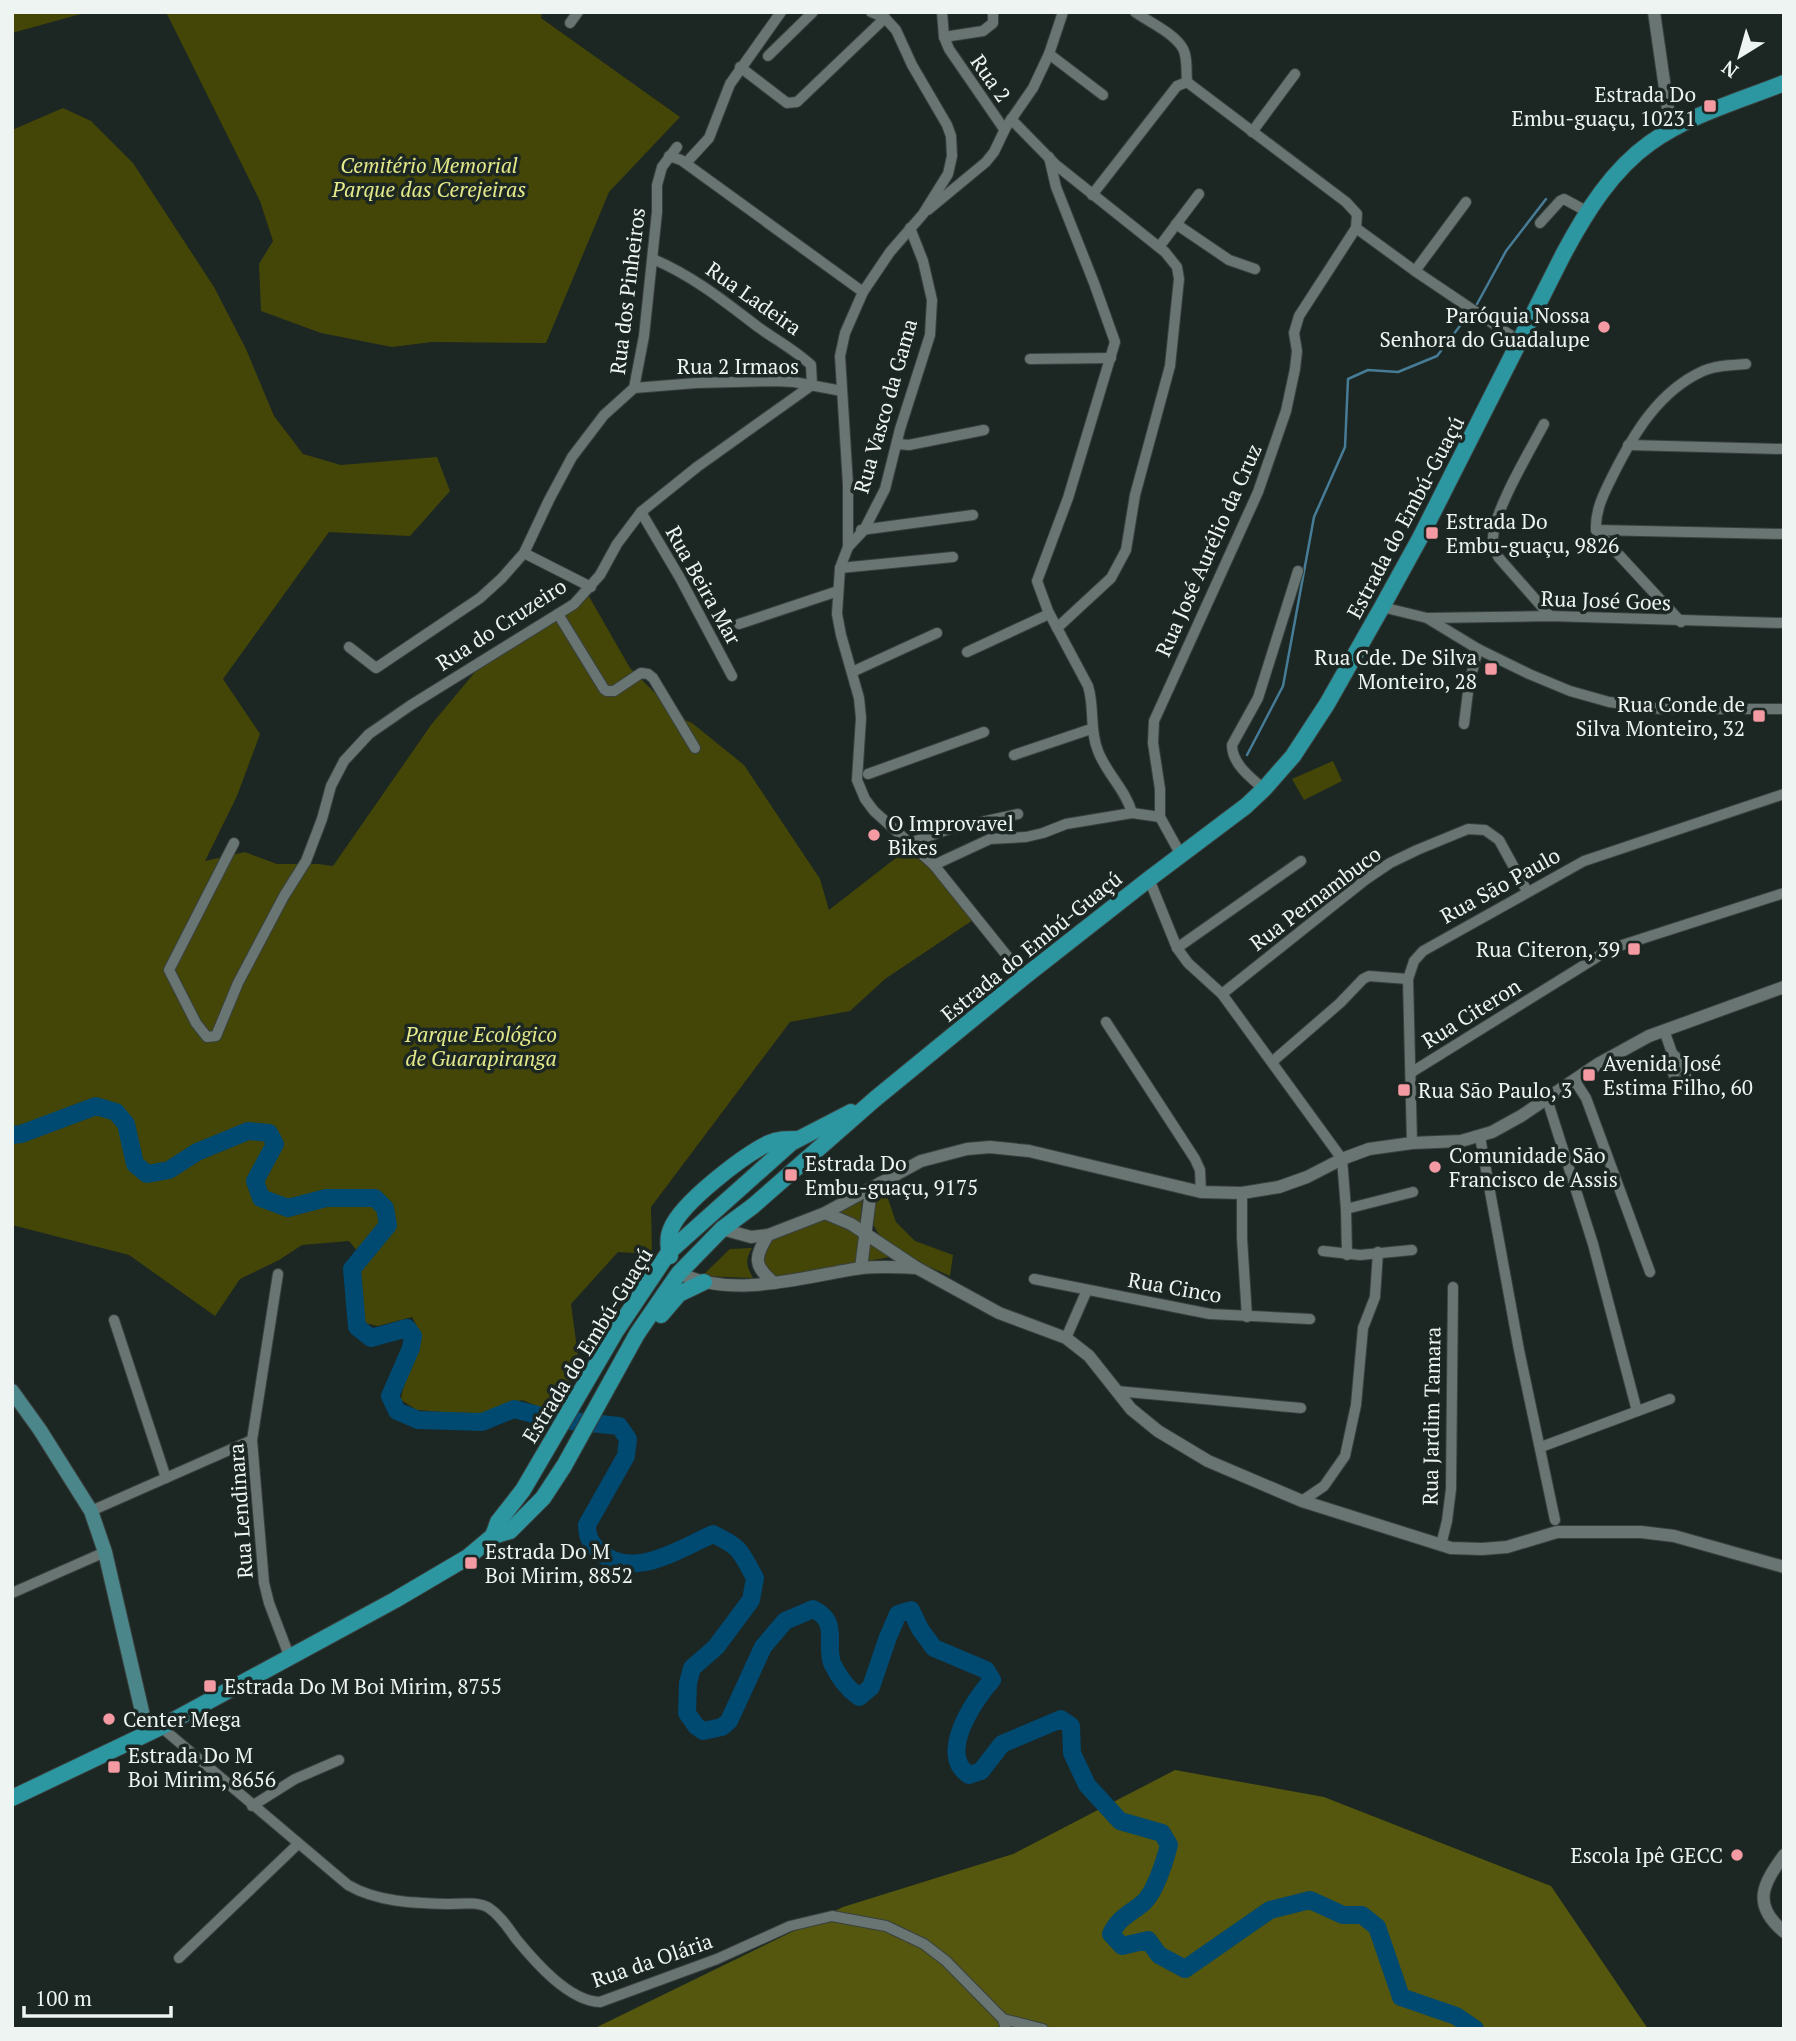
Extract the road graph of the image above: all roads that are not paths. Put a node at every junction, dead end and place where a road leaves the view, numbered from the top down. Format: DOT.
graph roads {
  1 [pos="578,12"];
  2 [pos="781,12"];
  3 [pos="813,12"];
  4 [pos="871,12"];
  5 [pos="942,12"];
  6 [pos="993,12"];
  7 [pos="1063,12"];
  8 [pos="1135,12"];
  9 [pos="1654,12"];
  10 [pos="885,18"];
  11 [pos="570,23"];
  12 [pos="944,37"];
  13 [pos="1049,54"];
  14 [pos="768,56"];
  15 [pos="740,67"];
  16 [pos="1295,74"];
  17 [pos="1187,82"];
  18 [pos="1784,83"];
  19 [pos="1102,95"];
  20 [pos="1011,119"];
  21 [pos="1004,130"];
  22 [pos="1671,130"];
  23 [pos="1252,132"];
  24 [pos="1049,157"];
  25 [pos="683,162"];
  26 [pos="1199,194"];
  27 [pos="1092,195"];
  28 [pos="1466,202"];
  29 [pos="1588,212"];
  30 [pos="923,214"];
  31 [pos="1540,223"];
  32 [pos="1176,224"];
  33 [pos="910,228"];
  34 [pos="1356,228"];
  35 [pos="1159,247"];
  36 [pos="653,259"];
  37 [pos="1255,269"];
  38 [pos="1415,271"];
  39 [pos="863,292"];
  40 [pos="1519,341"];
  41 [pos="1111,358"];
  42 [pos="1030,359"];
  43 [pos="1746,364"];
  44 [pos="812,386"];
  45 [pos="634,388"];
  46 [pos="842,391"];
  47 [pos="1544,424"];
  48 [pos="984,430"];
  49 [pos="897,444"];
  50 [pos="1628,446"];
  51 [pos="1784,449"];
  52 [pos="641,512"];
  53 [pos="973,514"];
  54 [pos="848,529"];
  55 [pos="864,530"];
  56 [pos="1596,530"];
  57 [pos="1784,534"];
  58 [pos="848,547"];
  59 [pos="524,553"];
  60 [pos="953,557"];
  61 [pos="841,568"];
  62 [pos="1297,571"];
  63 [pos="591,587"];
  64 [pos="838,591"];
  65 [pos="1382,607"];
  66 [pos="558,614"];
  67 [pos="1049,614"];
  68 [pos="1550,617"];
  69 [pos="1427,618"];
  70 [pos="1681,622"];
  71 [pos="1784,623"];
  72 [pos="739,624"];
  73 [pos="1057,628"];
  74 [pos="937,633"];
  75 [pos="349,647"];
  76 [pos="1478,649"];
  77 [pos="967,652"];
  78 [pos="852,672"];
  79 [pos="733,676"];
  80 [pos="1784,709"];
  81 [pos="1464,724"];
  82 [pos="1091,729"];
  83 [pos="984,732"];
  84 [pos="695,748"];
  85 [pos="1014,755"];
  86 [pos="863,777"];
  87 [pos="1264,789"];
  88 [pos="1784,794"];
  89 [pos="1132,813"];
  90 [pos="1018,814"];
  91 [pos="1160,817"];
  92 [pos="234,843"];
  93 [pos="910,843"];
  94 [pos="1181,855"];
  95 [pos="1301,861"];
  96 [pos="934,865"];
  97 [pos="1149,879"];
  98 [pos="1527,891"];
  99 [pos="1784,892"];
  100 [pos="1177,948"];
  101 [pos="1024,977"];
  102 [pos="1409,979"];
  103 [pos="1784,987"];
  104 [pos="1222,994"];
  105 [pos="1106,1022"];
  106 [pos="1664,1030"];
  107 [pos="1272,1062"];
  108 [pos="1412,1072"];
  109 [pos="1575,1081"];
  110 [pos="1684,1086"];
  111 [pos="1546,1099"];
  112 [pos="875,1100"];
  113 [pos="1480,1137"];
  114 [pos="796,1139"];
  115 [pos="1412,1143"];
  116 [pos="1342,1159"];
  117 [pos="871,1190"];
  118 [pos="1202,1192"];
  119 [pos="1413,1192"];
  120 [pos="1242,1193"];
  121 [pos="1346,1209"];
  122 [pos="825,1213"];
  123 [pos="704,1218"];
  124 [pos="722,1229"];
  125 [pos="864,1232"];
  126 [pos="768,1235"];
  127 [pos="1412,1250"];
  128 [pos="1323,1251"];
  129 [pos="669,1252"];
  130 [pos="1378,1252"];
  131 [pos="1347,1255"];
  132 [pos="861,1268"];
  133 [pos="917,1268"];
  134 [pos="1650,1272"];
  135 [pos="679,1273"];
  136 [pos="278,1274"];
  137 [pos="1034,1279"];
  138 [pos="704,1282"];
  139 [pos="774,1283"];
  140 [pos="1453,1287"];
  141 [pos="1087,1290"];
  142 [pos="1247,1317"];
  143 [pos="1310,1319"];
  144 [pos="114,1320"];
  145 [pos="1066,1338"];
  146 [pos="615,1374"];
  147 [pos="12,1391"];
  148 [pos="1116,1391"];
  149 [pos="1670,1399"];
  150 [pos="1301,1408"];
  151 [pos="1637,1411"];
  152 [pos="252,1440"];
  153 [pos="1541,1447"];
  154 [pos="166,1478"];
  155 [pos="1302,1501"];
  156 [pos="92,1511"];
  157 [pos="1555,1520"];
  158 [pos="493,1536"];
  159 [pos="1441,1545"];
  160 [pos="105,1552"];
  161 [pos="1784,1567"];
  162 [pos="12,1593"];
  163 [pos="290,1658"];
  164 [pos="147,1726"];
  165 [pos="339,1760"];
  166 [pos="12,1798"];
  167 [pos="252,1806"];
  168 [pos="298,1844"];
  169 [pos="1784,1855"];
  170 [pos="1784,1932"];
  171 [pos="179,1958"];
  172 [pos="1004,2024"];
  173 [pos="1043,2029"];
  1 -- 11 [label="street"];
  2 -- 15 [label="street"];
  3 -- 14 [label="street"];
  4 -- 10 [label="street"];
  5 -- 12 [label="street, Rua 2"];
  6 -- 12 [label="street"];
  7 -- 13 [label="street"];
  8 -- 17 [label="street"];
  9 -- 22 [label="street"];
  10 -- 15 [label="street"];
  10 -- 30 [label="street"];
  12 -- 21 [label="street, Rua 2"];
  13 -- 19 [label="street"];
  13 -- 20 [label="street"];
  15 -- 25 [label="street"];
  16 -- 23 [label="street"];
  17 -- 23 [label="street"];
  17 -- 27 [label="street"];
  18 -- 22 [label="main road, Estrada do Embú-Guaçú"];
  20 -- 21 [label="street"];
  20 -- 24 [label="street"];
  21 -- 30 [label="street, Rua 2"];
  22 -- 29 [label="main road, Estrada do Embú-Guaçú"];
  23 -- 34 [label="street"];
  24 -- 27 [label="street"];
  24 -- 41 [label="street"];
  25 -- 36 [label="street, Rua dos Pinheiros"];
  25 -- 39 [label="street"];
  26 -- 32 [label="street"];
  27 -- 35 [label="street"];
  28 -- 38 [label="street"];
  29 -- 31 [label="street"];
  29 -- 40 [label="main road, Estrada do Embú-Guaçú"];
  30 -- 33 [label="street"];
  32 -- 35 [label="street"];
  32 -- 37 [label="street"];
  33 -- 39 [label="street"];
  33 -- 49 [label="street, Rua Vasco da Gama"];
  34 -- 38 [label="street"];
  34 -- 91 [label="street, Rua José Aurélio da Cruz"];
  35 -- 73 [label="street"];
  36 -- 44 [label="street, Rua Ladeira"];
  36 -- 45 [label="street, Rua dos Pinheiros"];
  38 -- 40 [label="street"];
  39 -- 46 [label="street"];
  40 -- 65 [label="main road, Estrada do Embú-Guaçú"];
  41 -- 42 [label="street"];
  41 -- 67 [label="street"];
  43 -- 50 [label="street"];
  44 -- 45 [label="street, Rua 2 Irmaos"];
  44 -- 46 [label="street, Rua 2 Irmaos"];
  44 -- 52 [label="street, Rua do Cruzeiro"];
  45 -- 59 [label="street, Rua dos Pinheiros"];
  46 -- 54 [label="street"];
  47 -- 68 [label="street"];
  48 -- 49 [label="street"];
  49 -- 55 [label="street, Rua Vasco da Gama"];
  50 -- 51 [label="street"];
  50 -- 56 [label="street"];
  52 -- 63 [label="street, Rua do Cruzeiro"];
  52 -- 79 [label="street, Rua Beira Mar"];
  53 -- 55 [label="street"];
  54 -- 55 [label="street"];
  54 -- 58 [label="street"];
  55 -- 58 [label="street, Rua Vasco da Gama"];
  56 -- 57 [label="street"];
  56 -- 70 [label="street"];
  58 -- 61 [label="street"];
  59 -- 63 [label="street"];
  59 -- 75 [label="street, Rua dos Pinheiros"];
  60 -- 61 [label="street"];
  61 -- 64 [label="street"];
  62 -- 87 [label="street"];
  63 -- 66 [label="street, Rua do Cruzeiro"];
  64 -- 72 [label="street"];
  64 -- 78 [label="street"];
  65 -- 69 [label="street"];
  65 -- 87 [label="main road, Estrada do Embú-Guaçú"];
  66 -- 84 [label="street"];
  66 -- 92 [label="street, Rua do Cruzeiro"];
  67 -- 73 [label="street"];
  67 -- 77 [label="street"];
  68 -- 69 [label="street, Rua José Goes"];
  68 -- 70 [label="street, Rua José Goes"];
  69 -- 76 [label="street"];
  70 -- 71 [label="street, Rua José Goes"];
  73 -- 82 [label="street"];
  74 -- 78 [label="street"];
  76 -- 80 [label="street"];
  76 -- 81 [label="street"];
  78 -- 86 [label="street"];
  82 -- 85 [label="street"];
  82 -- 89 [label="street"];
  83 -- 86 [label="street"];
  86 -- 93 [label="street"];
  87 -- 94 [label="main road, Estrada do Embú-Guaçú"];
  88 -- 98 [label="street, Rua São Paulo"];
  89 -- 91 [label="street"];
  89 -- 96 [label="street"];
  90 -- 93 [label="street"];
  91 -- 94 [label="street, Rua José Aurélio da Cruz"];
  93 -- 96 [label="street"];
  94 -- 97 [label="main road, Estrada do Embú-Guaçú"];
  95 -- 100 [label="street"];
  96 -- 101 [label="street"];
  97 -- 100 [label="street"];
  97 -- 101 [label="main road, Estrada do Embú-Guaçú"];
  98 -- 102 [label="street, Rua São Paulo"];
  98 -- 104 [label="street, Rua Pernambuco"];
  99 -- 108 [label="street, Rua Citeron"];
  100 -- 104 [label="street"];
  101 -- 112 [label="main road, Estrada do Embú-Guaçú"];
  102 -- 107 [label="street"];
  102 -- 108 [label="street"];
  103 -- 106 [label="street"];
  104 -- 107 [label="street"];
  105 -- 118 [label="street"];
  106 -- 109 [label="street"];
  106 -- 110 [label="street"];
  107 -- 116 [label="street"];
  108 -- 115 [label="street"];
  109 -- 111 [label="street"];
  109 -- 134 [label="street"];
  111 -- 113 [label="street"];
  111 -- 151 [label="street"];
  112 -- 114 [label="main road, Estrada do Embú-Guaçú"];
  112 -- 124 [label="main road, Estrada do Embú-Guaçú"];
  113 -- 115 [label="street"];
  113 -- 153 [label="street"];
  114 -- 123 [label="main road, Estrada do Embú-Guaçú"];
  114 -- 129 [label="main road"];
  115 -- 116 [label="street"];
  116 -- 120 [label="street"];
  116 -- 121 [label="street"];
  117 -- 118 [label="street"];
  117 -- 122 [label="street"];
  117 -- 125 [label="street"];
  118 -- 120 [label="street"];
  119 -- 121 [label="street"];
  120 -- 142 [label="street"];
  121 -- 131 [label="street"];
  122 -- 125 [label="street"];
  122 -- 126 [label="street"];
  123 -- 124 [label="main road"];
  123 -- 129 [label="main road, Estrada do Embú-Guaçú"];
  124 -- 126 [label="street"];
  124 -- 135 [label="main road, Estrada do Embú-Guaçú"];
  125 -- 132 [label="street"];
  125 -- 133 [label="street"];
  126 -- 139 [label="street"];
  127 -- 130 [label="street"];
  128 -- 131 [label="street"];
  129 -- 135 [label="main road"];
  129 -- 158 [label="main road, Estrada do Embú-Guaçú"];
  130 -- 131 [label="street"];
  130 -- 155 [label="street"];
  132 -- 133 [label="street"];
  132 -- 139 [label="street"];
  133 -- 145 [label="street"];
  135 -- 138 [label="street"];
  135 -- 146 [label="main road, Estrada do Embú-Guaçú"];
  136 -- 152 [label="street, Rua Lendinara"];
  137 -- 141 [label="street, Rua Cinco"];
  138 -- 139 [label="street"];
  138 -- 146 [label="main road"];
  140 -- 159 [label="street, Rua Jardim Tamara"];
  141 -- 142 [label="street, Rua Cinco"];
  141 -- 145 [label="street"];
  142 -- 143 [label="street, Rua Cinco"];
  144 -- 154 [label="street"];
  145 -- 148 [label="street"];
  146 -- 158 [label="main road, Estrada do Embú-Guaçú"];
  147 -- 156 [label="main road"];
  148 -- 150 [label="street"];
  148 -- 155 [label="street"];
  149 -- 151 [label="street"];
  151 -- 153 [label="street"];
  152 -- 154 [label="street"];
  152 -- 163 [label="street, Rua Lendinara"];
  153 -- 157 [label="street"];
  154 -- 156 [label="street"];
  155 -- 159 [label="street"];
  156 -- 160 [label="main road"];
  158 -- 163 [label="main road, Estrada do Embú-Guaçú"];
  159 -- 161 [label="street"];
  160 -- 162 [label="street"];
  160 -- 164 [label="main road"];
  163 -- 164 [label="main road, Estrada do Embú-Guaçú"];
  164 -- 166 [label="main road, Estrada do Embú-Guaçú"];
  164 -- 167 [label="street, Rua da Olária"];
  165 -- 167 [label="street"];
  167 -- 168 [label="street, Rua da Olária"];
  168 -- 171 [label="street"];
  168 -- 172 [label="street, Rua da Olária"];
  169 -- 170 [label="street"];
  172 -- 173 [label="street, Rua da Olária"];
}
